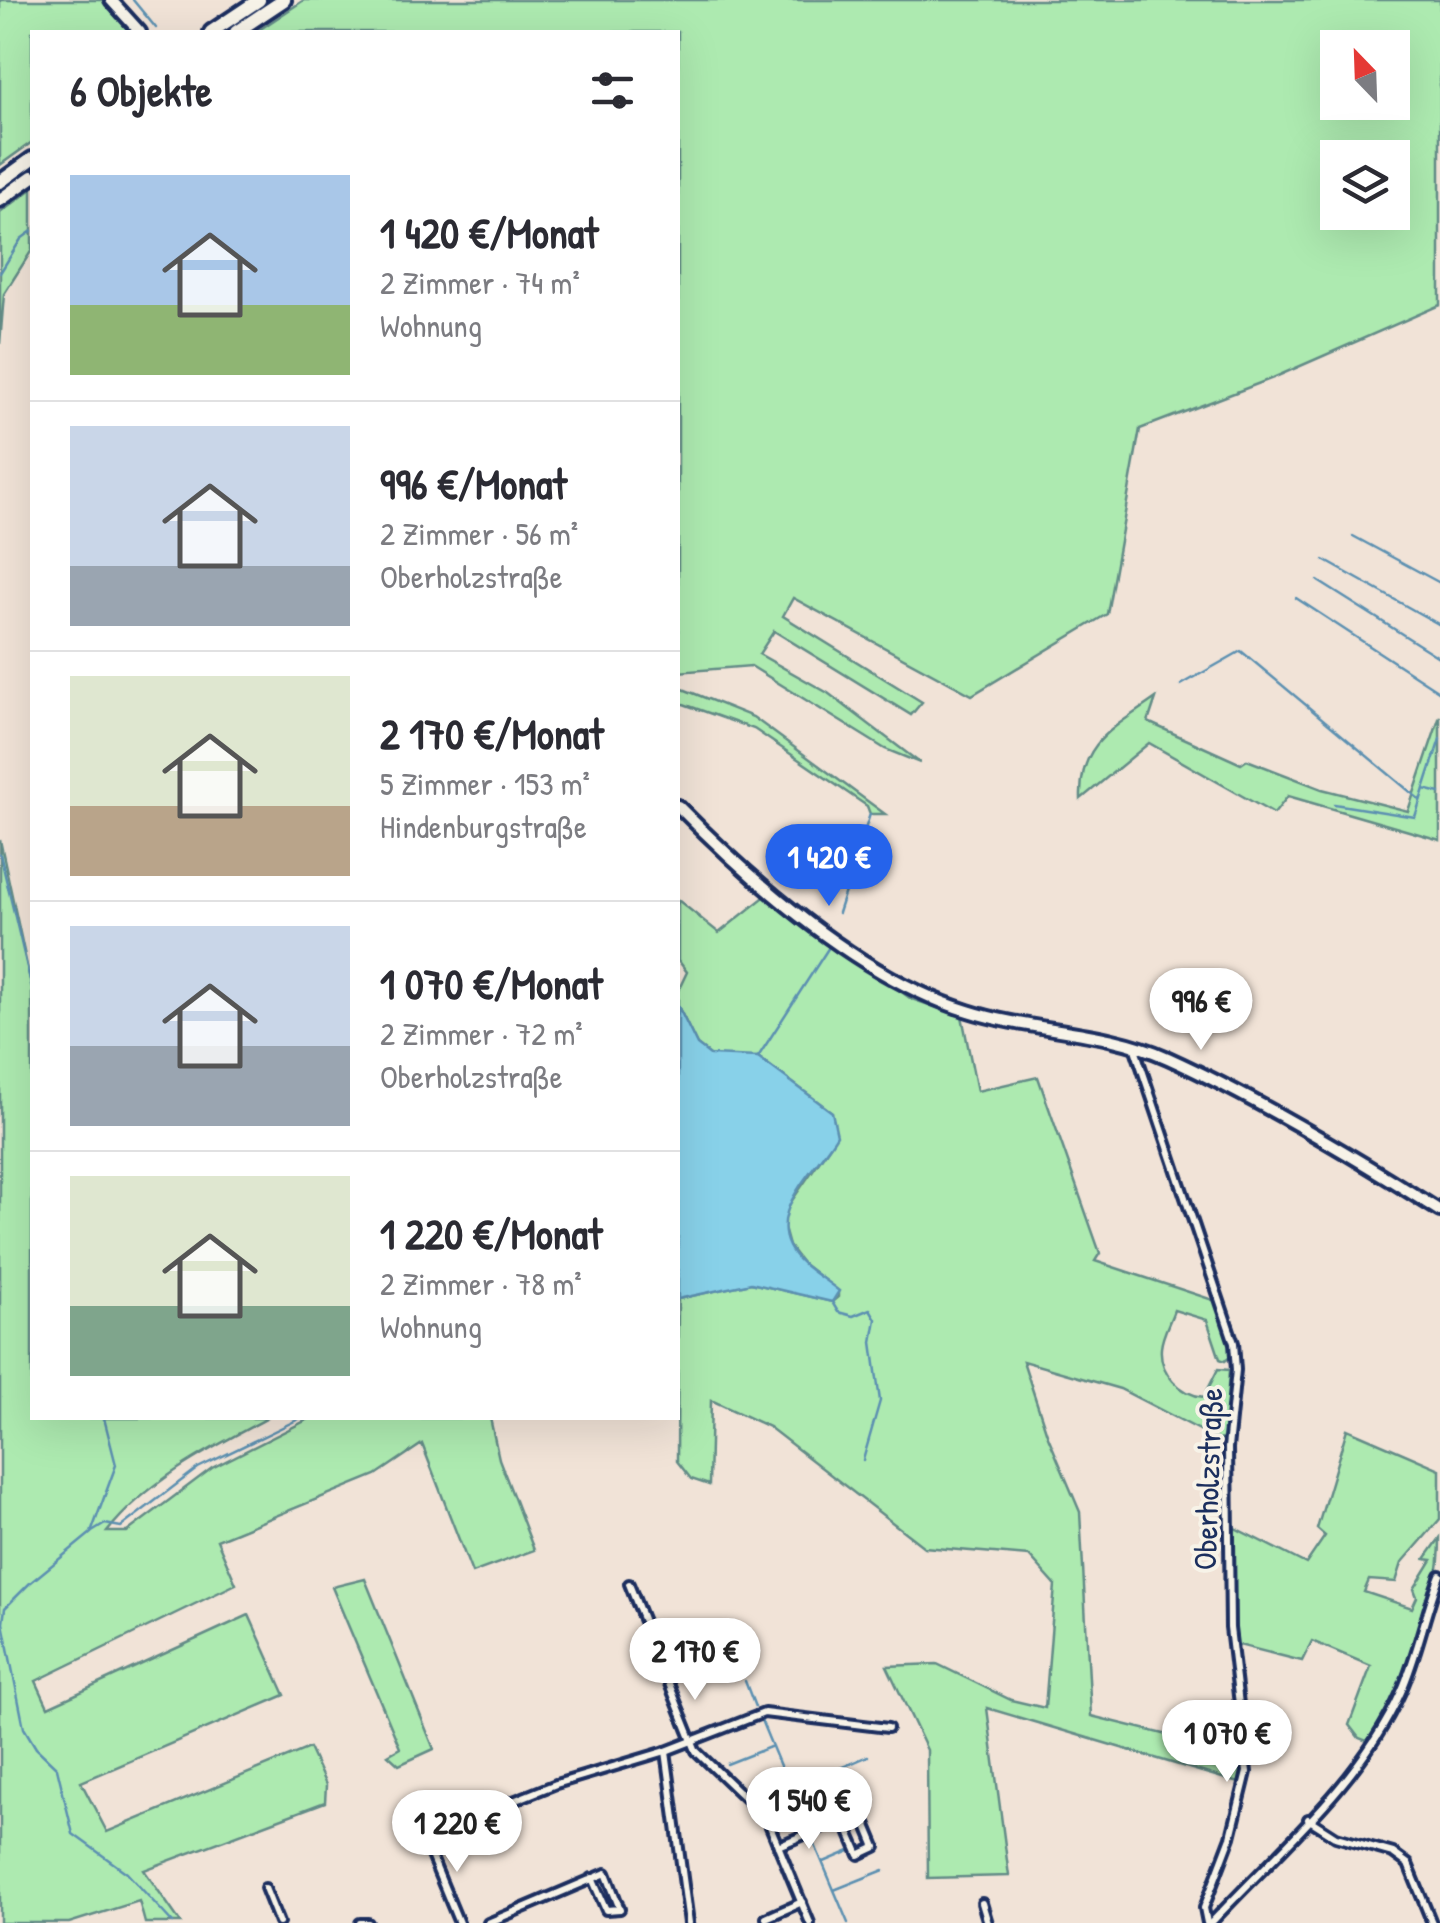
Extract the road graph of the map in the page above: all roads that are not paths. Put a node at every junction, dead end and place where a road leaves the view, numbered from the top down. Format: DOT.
graph roads {
  1 [pos="112,0"];
  2 [pos="258,0"];
  3 [pos="284,0"];
  4 [pos="138,30"];
  5 [pos="214,30"];
  6 [pos="239,30"];
  7 [pos="30,160"];
  8 [pos="30,178"];
  9 [pos="0,182"];
  10 [pos="0,200"];
  11 [pos="680,808"];
  12 [pos="1133,1044"];
  13 [pos="1440,1211"];
  14 [pos="1440,1574"];
  15 [pos="629,1584"];
  16 [pos="888,1728"];
  17 [pos="692,1742"];
  18 [pos="666,1751"];
  19 [pos="842,1818"];
  20 [pos="1308,1819"];
  21 [pos="778,1846"];
  22 [pos="592,1878"];
  23 [pos="264,1888"];
  24 [pos="802,1902"];
  25 [pos="982,1903"];
  26 [pos="766,1918"];
  27 [pos="280,1923"];
  28 [pos="360,1923"];
  29 [pos="368,1923"];
  30 [pos="459,1923"];
  31 [pos="488,1923"];
  32 [pos="689,1923"];
  33 [pos="810,1923"];
  34 [pos="988,1923"];
  35 [pos="1209,1923"];
  36 [pos="1432,1923"];
  1 -- 4 [label="street"];
  2 -- 5 [label="highway"];
  3 -- 6 [label="highway"];
  7 -- 9 [label="highway"];
  8 -- 10 [label="highway"];
  11 -- 12 [label="street"];
  12 -- 13 [label="street"];
  12 -- 35 [label="street, Oberholzstraße"];
  14 -- 20 [label="street"];
  15 -- 17 [label="street"];
  16 -- 17 [label="street"];
  17 -- 18 [label="street"];
  17 -- 21 [label="street"];
  18 -- 30 [label="street"];
  18 -- 32 [label="street"];
  19 -- 19 [label="street"];
  19 -- 21 [label="street"];
  20 -- 35 [label="street"];
  20 -- 36 [label="street"];
  21 -- 24 [label="street"];
  22 -- 22 [label="street"];
  22 -- 31 [label="street"];
  23 -- 27 [label="street"];
  24 -- 26 [label="street"];
  24 -- 33 [label="street"];
  25 -- 34 [label="street"];
  28 -- 29 [label="street"];
}
